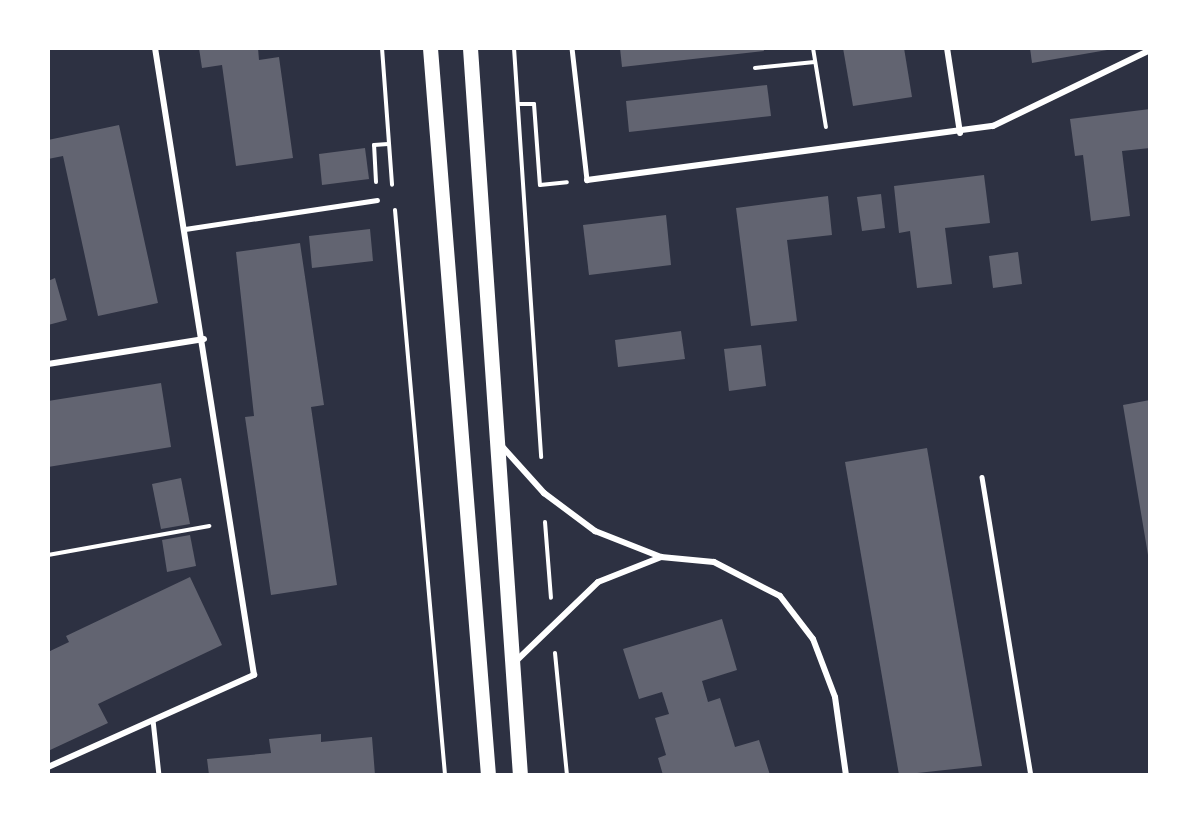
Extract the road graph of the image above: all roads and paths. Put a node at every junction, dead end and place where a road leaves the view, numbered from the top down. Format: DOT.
graph roads {
  1 [pos="155,48"];
  2 [pos="382,48"];
  3 [pos="430,48"];
  4 [pos="470,48"];
  5 [pos="514,48"];
  6 [pos="572,48"];
  7 [pos="813,48"];
  8 [pos="947,48"];
  9 [pos="1150,50"];
  10 [pos="815,62"];
  11 [pos="755,68"];
  12 [pos="518,104"];
  13 [pos="960,134"];
  14 [pos="388,144"];
  15 [pos="829,150"];
  16 [pos="587,180"];
  17 [pos="393,192"];
  18 [pos="377,200"];
  19 [pos="394,204"];
  20 [pos="185,229"];
  21 [pos="204,339"];
  22 [pos="48,364"];
  23 [pos="496,439"];
  24 [pos="982,477"];
  25 [pos="544,493"];
  26 [pos="234,522"];
  27 [pos="48,555"];
  28 [pos="661,557"];
  29 [pos="552,621"];
  30 [pos="510,667"];
  31 [pos="153,720"];
  32 [pos="48,767"];
  33 [pos="159,775"];
  34 [pos="445,775"];
  35 [pos="488,775"];
  36 [pos="520,775"];
  37 [pos="567,775"];
  38 [pos="846,775"];
  39 [pos="1031,775"];
  1 -- 20 [label="street"];
  2 -- 14 [label="path"];
  3 -- 35 [label="main road"];
  4 -- 23 [label="main road"];
  5 -- 12 [label="path"];
  6 -- 16 [label="lane"];
  7 -- 10 [label="path"];
  8 -- 13 [label="street"];
  9 -- 13 [label="street"];
  10 -- 11 [label="path"];
  10 -- 15 [label="path"];
  12 -- 16 [label="path"];
  12 -- 25 [label="path"];
  13 -- 15 [label="street"];
  14 -- 17 [label="path"];
  14 -- 18 [label="path"];
  15 -- 16 [label="street"];
  18 -- 20 [label="lane"];
  19 -- 34 [label="path"];
  20 -- 21 [label="street"];
  21 -- 22 [label="street"];
  21 -- 26 [label="street"];
  23 -- 25 [label="street"];
  23 -- 30 [label="main road"];
  24 -- 39 [label="lane"];
  25 -- 28 [label="street"];
  25 -- 29 [label="path"];
  26 -- 27 [label="path"];
  26 -- 31 [label="street"];
  28 -- 29 [label="street"];
  28 -- 38 [label="street"];
  29 -- 30 [label="street"];
  29 -- 37 [label="path"];
  30 -- 36 [label="main road"];
  31 -- 32 [label="street"];
  31 -- 33 [label="lane"];
}
